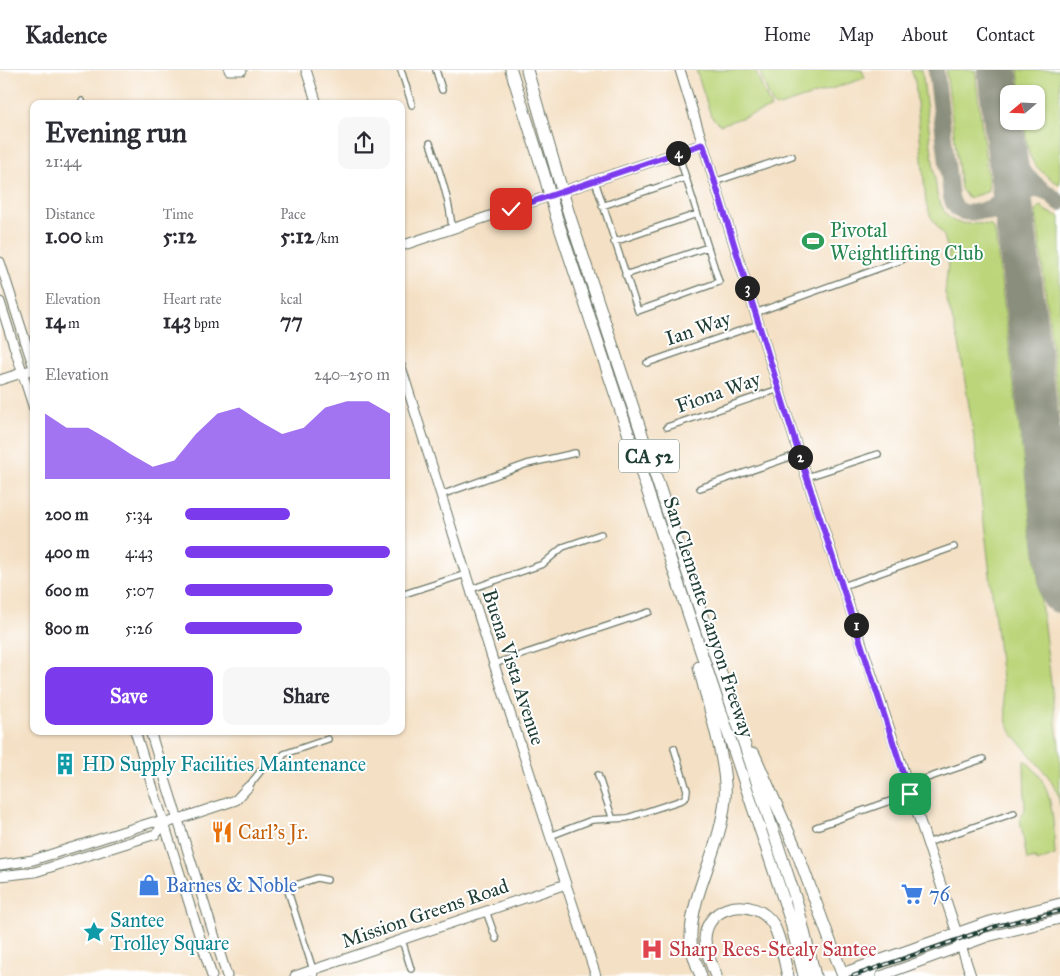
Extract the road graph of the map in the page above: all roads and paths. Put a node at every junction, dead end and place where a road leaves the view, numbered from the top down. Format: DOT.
graph roads {
  1 [pos="229,70"];
  2 [pos="242,70"];
  3 [pos="306,70"];
  4 [pos="401,70"];
  5 [pos="436,70"];
  6 [pos="511,70"];
  7 [pos="526,70"];
  8 [pos="680,70"];
  9 [pos="442,90"];
  10 [pos="316,100"];
  11 [pos="412,106"];
  12 [pos="430,143"];
  13 [pos="703,144"];
  14 [pos="678,154"];
  15 [pos="792,156"];
  16 [pos="685,178"];
  17 [pos="595,181"];
  18 [pos="714,182"];
  19 [pos="602,206"];
  20 [pos="697,214"];
  21 [pos="452,229"];
  22 [pos="614,242"];
  23 [pos="405,245"];
  24 [pos="708,247"];
  25 [pos="902,260"];
  26 [pos="0,262"];
  27 [pos="625,275"];
  28 [pos="0,302"];
  29 [pos="755,313"];
  30 [pos="760,324"];
  31 [pos="30,356"];
  32 [pos="647,363"];
  33 [pos="30,370"];
  34 [pos="22,373"];
  35 [pos="0,380"];
  36 [pos="405,380"];
  37 [pos="779,389"];
  38 [pos="30,397"];
  39 [pos="667,427"];
  40 [pos="575,453"];
  41 [pos="799,454"];
  42 [pos="878,454"];
  43 [pos="808,477"];
  44 [pos="700,488"];
  45 [pos="440,494"];
  46 [pos="601,534"];
  47 [pos="954,547"];
  48 [pos="672,566"];
  49 [pos="466,574"];
  50 [pos="843,586"];
  51 [pos="470,589"];
  52 [pos="405,594"];
  53 [pos="649,612"];
  54 [pos="494,664"];
  55 [pos="729,697"];
  56 [pos="136,735"];
  57 [pos="151,735"];
  58 [pos="328,739"];
  59 [pos="674,748"];
  60 [pos="983,759"];
  61 [pos="598,775"];
  62 [pos="248,788"];
  63 [pos="908,789"];
  64 [pos="1014,813"];
  65 [pos="612,817"];
  66 [pos="178,820"];
  67 [pos="164,824"];
  68 [pos="816,827"];
  69 [pos="550,836"];
  70 [pos="927,843"];
  71 [pos="0,865"];
  72 [pos="0,876"];
  73 [pos="327,880"];
  74 [pos="566,884"];
  75 [pos="1060,903"];
  76 [pos="486,911"];
  77 [pos="1060,918"];
  78 [pos="956,932"];
  79 [pos="496,939"];
  80 [pos="402,940"];
  81 [pos="961,946"];
  82 [pos="411,969"];
  83 [pos="314,973"];
  84 [pos="809,973"];
  85 [pos="840,975"];
  86 [pos="212,976"];
  87 [pos="227,976"];
  88 [pos="295,976"];
  89 [pos="596,976"];
  90 [pos="701,976"];
  91 [pos="716,976"];
  92 [pos="788,976"];
  93 [pos="881,976"];
  94 [pos="971,976"];
  1 -- 2 [label="main road"];
  3 -- 10 [label="main road"];
  4 -- 11 [label="street"];
  5 -- 9 [label="street"];
  6 -- 48 [label="highway, San Clemente Canyon Freeway / CA 52, bridge"];
  7 -- 55 [label="highway, San Clemente Canyon Freeway / CA 52, bridge"];
  8 -- 13 [label="main road"];
  12 -- 21 [label="street"];
  13 -- 14 [label="main road"];
  13 -- 18 [label="main road"];
  14 -- 16 [label="street"];
  14 -- 17 [label="main road"];
  15 -- 18 [label="street"];
  16 -- 19 [label="street"];
  16 -- 20 [label="street"];
  17 -- 19 [label="street"];
  17 -- 21 [label="main road"];
  18 -- 29 [label="main road"];
  19 -- 22 [label="street"];
  20 -- 22 [label="street"];
  20 -- 24 [label="street"];
  21 -- 23 [label="main road"];
  22 -- 27 [label="street"];
  24 -- 27 [label="street"];
  24 -- 27 [label="street"];
  25 -- 29 [label="street"];
  26 -- 31 [label="main road"];
  28 -- 34 [label="main road"];
  29 -- 30 [label="main road"];
  30 -- 32 [label="street, Ian Way"];
  30 -- 37 [label="main road"];
  33 -- 34 [label="main road"];
  34 -- 35 [label="main road"];
  34 -- 38 [label="main road"];
  36 -- 45 [label="main road, Buena Vista Avenue"];
  37 -- 39 [label="street, Fiona Way"];
  37 -- 41 [label="main road"];
  40 -- 45 [label="street"];
  41 -- 43 [label="main road"];
  41 -- 44 [label="street"];
  42 -- 43 [label="street"];
  43 -- 50 [label="main road"];
  45 -- 49 [label="main road, Buena Vista Avenue"];
  46 -- 51 [label="street"];
  47 -- 50 [label="street"];
  48 -- 84 [label="highway, San Clemente Canyon Freeway / CA 52"];
  48 -- 90 [label="highway"];
  49 -- 51 [label="main road, Buena Vista Avenue"];
  49 -- 52 [label="street"];
  50 -- 63 [label="main road"];
  51 -- 54 [label="main road, Buena Vista Avenue"];
  53 -- 54 [label="street"];
  54 -- 69 [label="main road, Buena Vista Avenue"];
  55 -- 84 [label="highway, San Clemente Canyon Freeway / CA 52"];
  55 -- 85 [label="highway"];
  56 -- 67 [label="main road"];
  57 -- 66 [label="main road"];
  58 -- 62 [label="street"];
  59 -- 65 [label="street"];
  60 -- 63 [label="street"];
  61 -- 65 [label="street"];
  62 -- 66 [label="main road"];
  63 -- 68 [label="street"];
  63 -- 70 [label="main road"];
  64 -- 70 [label="street"];
  65 -- 69 [label="street"];
  66 -- 67 [label="main road"];
  66 -- 87 [label="main road"];
  67 -- 71 [label="main road"];
  67 -- 72 [label="main road"];
  67 -- 86 [label="main road"];
  69 -- 74 [label="main road, Buena Vista Avenue"];
  70 -- 78 [label="main road"];
  73 -- 83 [label="street"];
  74 -- 76 [label="main road, Mission Greens Road"];
  74 -- 89 [label="main road, Buena Vista Avenue"];
  75 -- 78 [label="main road"];
  76 -- 79 [label="street"];
  76 -- 80 [label="main road, Mission Greens Road"];
  77 -- 81 [label="main road"];
  78 -- 81 [label="main road"];
  78 -- 85 [label="main road"];
  80 -- 82 [label="street"];
  80 -- 83 [label="main road, Mission Greens Road"];
  81 -- 93 [label="main road"];
  81 -- 94 [label="main road"];
  83 -- 88 [label="main road, Mission Greens Road"];
  91 -- 92 [label="highway"];
}
